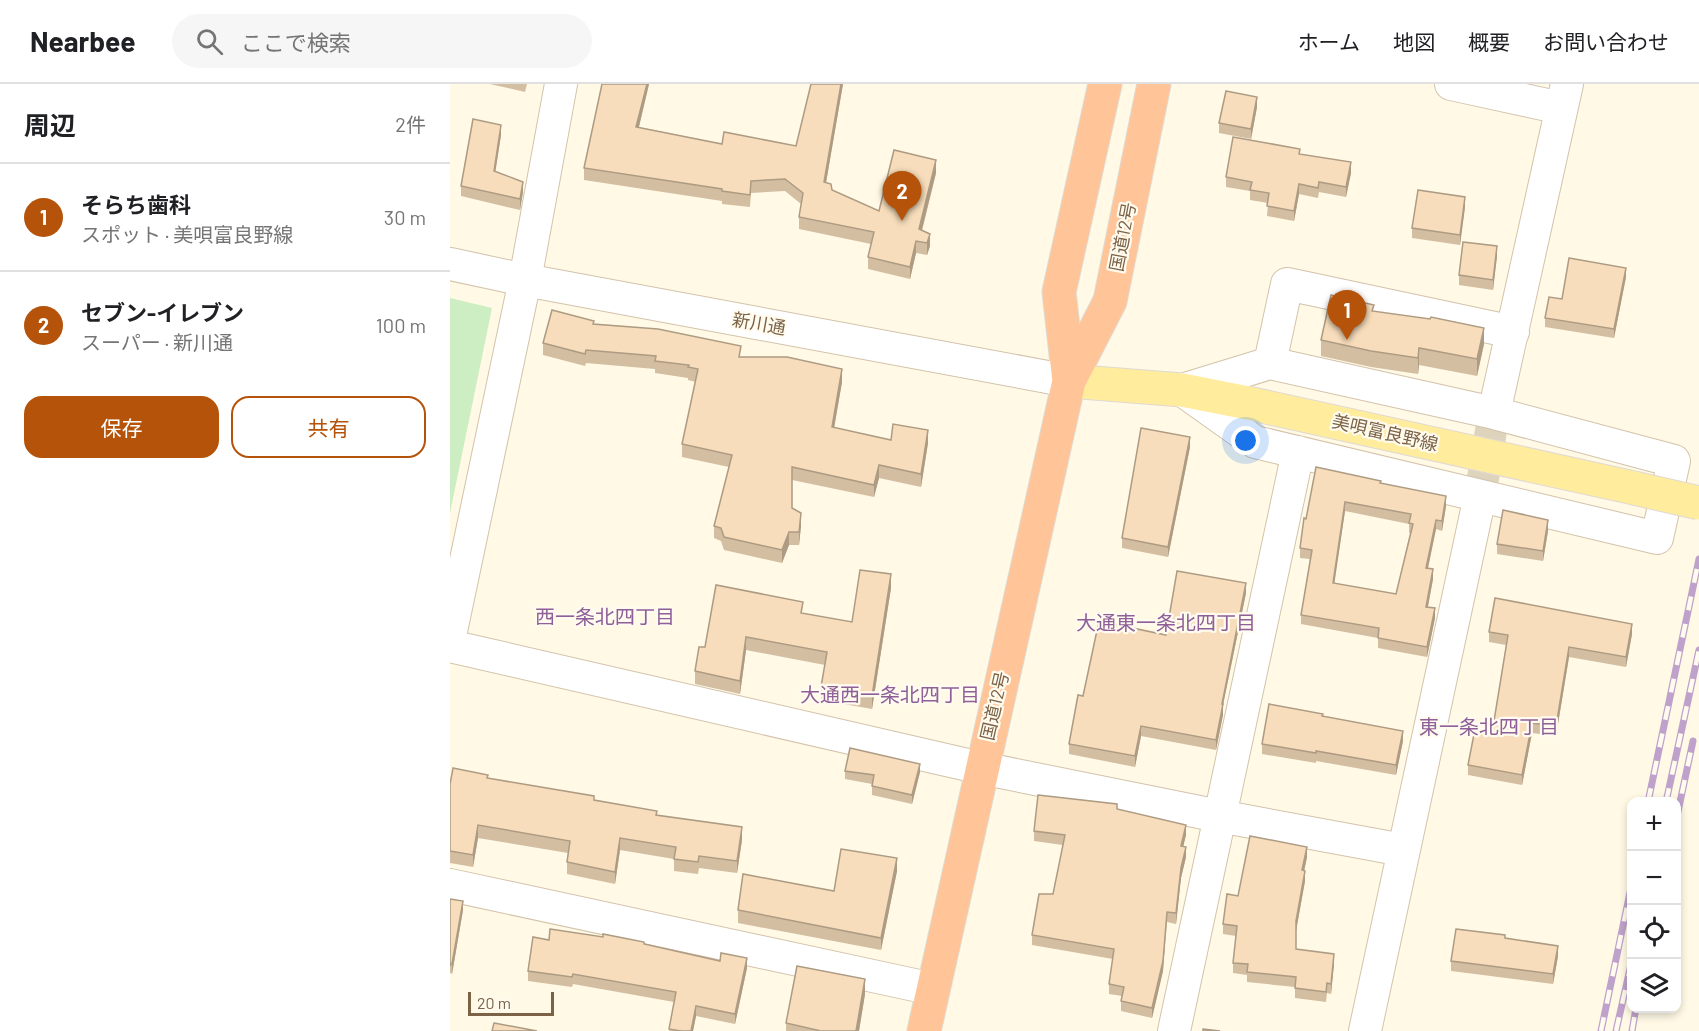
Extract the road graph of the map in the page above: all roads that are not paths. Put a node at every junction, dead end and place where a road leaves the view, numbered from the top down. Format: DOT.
graph roads {
  1 [pos="561,84"];
  2 [pos="1105,84"];
  3 [pos="1154,84"];
  4 [pos="1451,84"];
  5 [pos="1564,96"];
  6 [pos="450,264"];
  7 [pos="525,280"];
  8 [pos="1513,332"];
  9 [pos="1270,363"];
  10 [pos="1069,381"];
  11 [pos="1182,390"];
  12 [pos="1494,412"];
  13 [pos="1298,452"];
  14 [pos="1480,496"];
  15 [pos="1699,502"];
  16 [pos="450,636"];
  17 [pos="450,646"];
  18 [pos="981,768"];
  19 [pos="1219,816"];
  20 [pos="1403,850"];
  21 [pos="450,885"];
  22 [pos="933,989"];
  23 [pos="924,1031"];
  24 [pos="1173,1031"];
  25 [pos="1365,1031"];
  1 -- 7 [label="street"];
  2 -- 10 [label="highway, 国道12号"];
  3 -- 10 [label="highway, 国道12号"];
  4 -- 5 [label="street"];
  5 -- 8 [label="street"];
  6 -- 7 [label="street, 新川通"];
  7 -- 10 [label="street, 新川通"];
  7 -- 16 [label="street"];
  8 -- 9 [label="street"];
  8 -- 12 [label="street"];
  9 -- 11 [label="street"];
  9 -- 12 [label="street"];
  10 -- 11 [label="main road, 美唄富良野線"];
  10 -- 18 [label="highway, 国道12号"];
  11 -- 13 [label="street"];
  11 -- 15 [label="main road, 美唄富良野線, bridge"];
  12 -- 14 [label="street"];
  13 -- 14 [label="street"];
  13 -- 19 [label="street"];
  14 -- 20 [label="street"];
  17 -- 18 [label="street"];
  18 -- 19 [label="street"];
  18 -- 22 [label="highway, 国道12号"];
  19 -- 20 [label="street"];
  19 -- 24 [label="street"];
  20 -- 25 [label="street"];
  21 -- 22 [label="street"];
  22 -- 23 [label="highway, 国道12号"];
}
